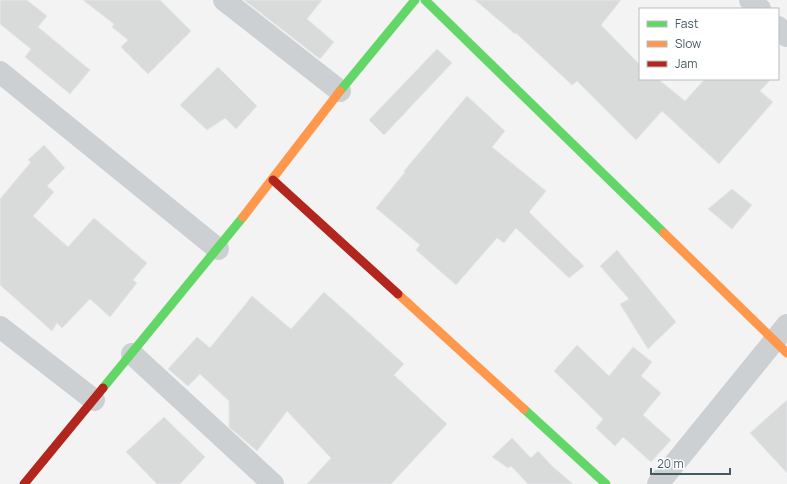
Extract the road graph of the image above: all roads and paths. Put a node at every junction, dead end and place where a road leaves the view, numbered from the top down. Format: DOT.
graph roads {
  1 [pos="224,0"];
  2 [pos="415,0"];
  3 [pos="425,0"];
  4 [pos="750,0"];
  5 [pos="759,8"];
  6 [pos="779,28"];
  7 [pos="787,36"];
  8 [pos="0,72"];
  9 [pos="340,91"];
  10 [pos="272,180"];
  11 [pos="218,249"];
  12 [pos="0,327"];
  13 [pos="783,340"];
  14 [pos="132,354"];
  15 [pos="94,400"];
  16 [pos="24,484"];
  17 [pos="273,484"];
  18 [pos="606,484"];
  19 [pos="658,484"];
  1 -- 9 [label="street"];
  2 -- 9 [label="street"];
  3 -- 13 [label="street"];
  4 -- 5 [label="street"];
  6 -- 7 [label="street"];
  8 -- 11 [label="street"];
  9 -- 10 [label="street"];
  10 -- 11 [label="street"];
  10 -- 18 [label="street"];
  11 -- 14 [label="street"];
  12 -- 15 [label="street"];
  13 -- 19 [label="street"];
  14 -- 15 [label="street"];
  14 -- 17 [label="street"];
  15 -- 16 [label="street"];
}
